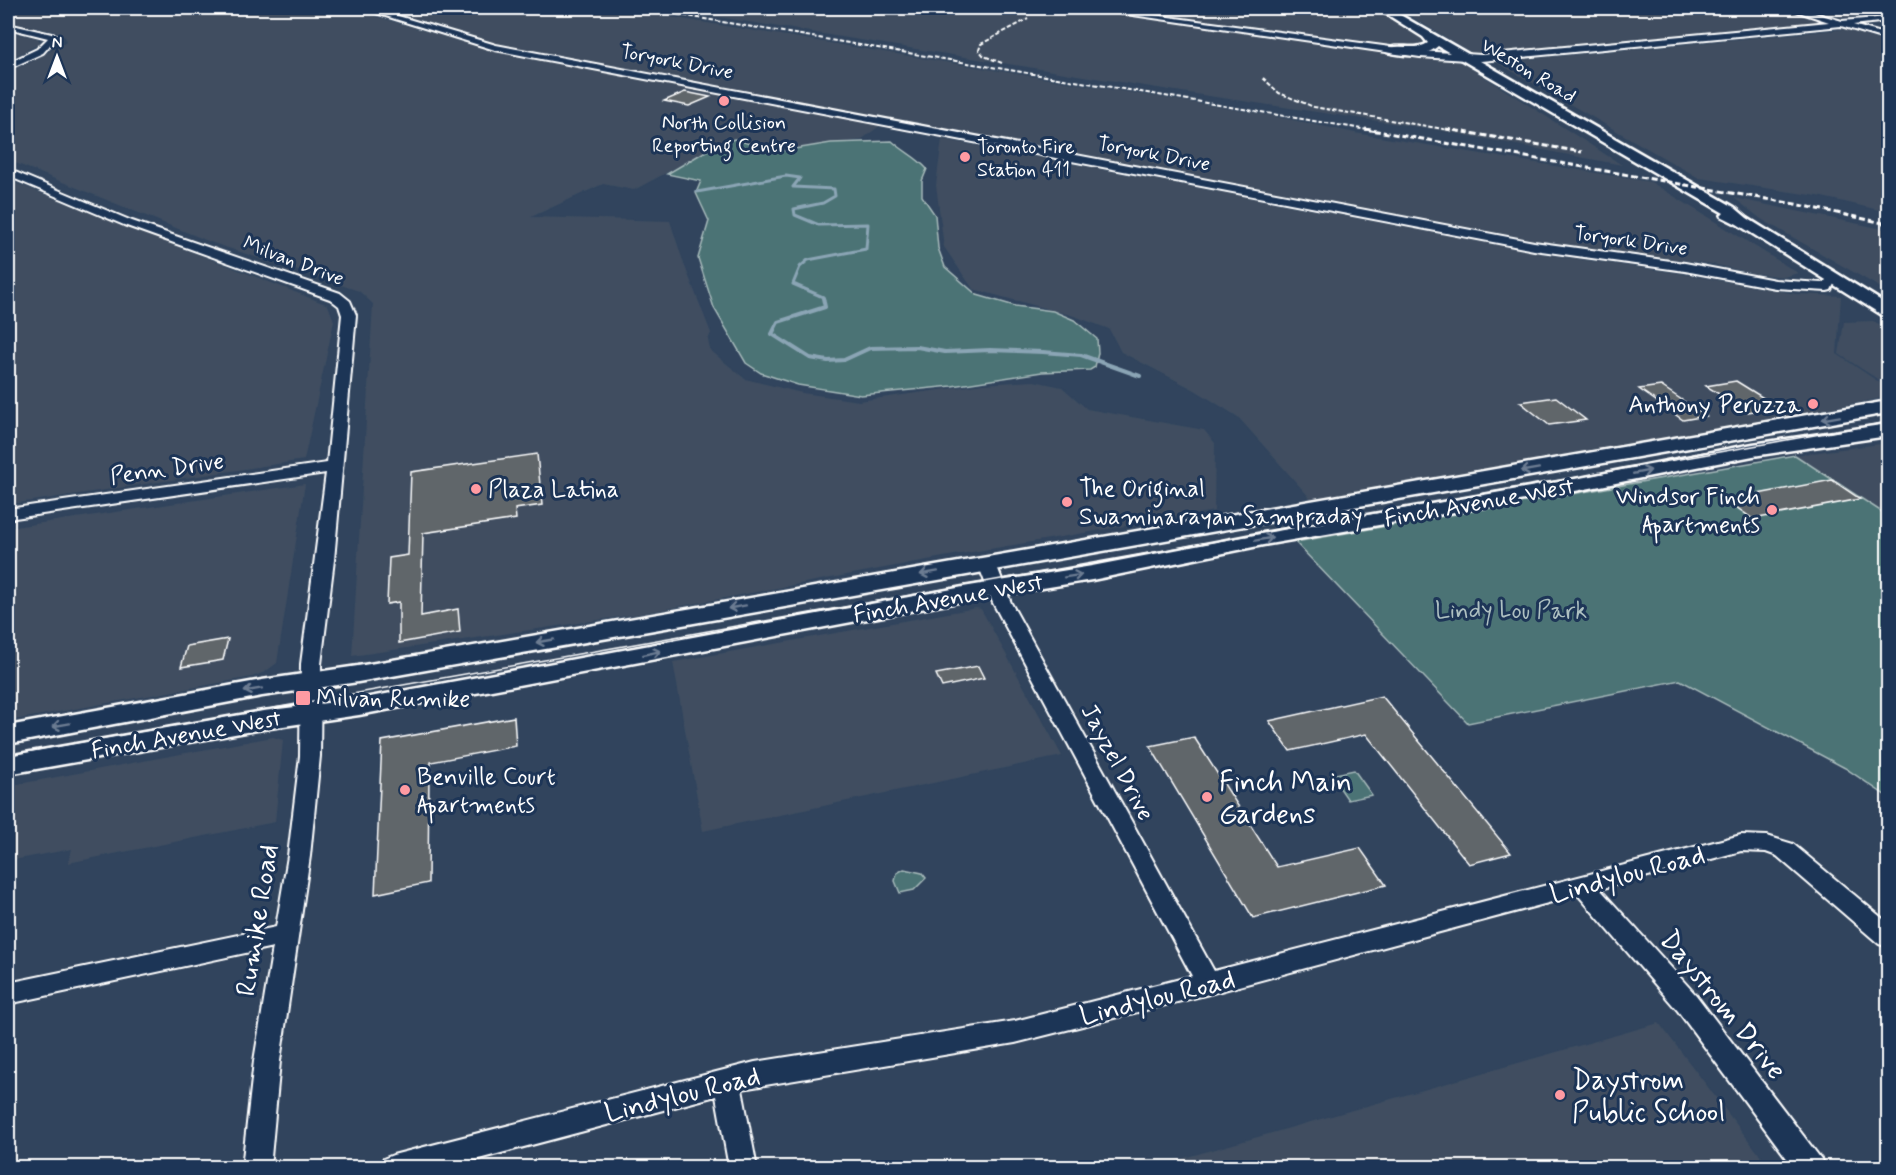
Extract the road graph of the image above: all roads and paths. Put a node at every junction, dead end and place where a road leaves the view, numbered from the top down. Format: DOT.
graph roads {
  1 [pos="364,8"];
  2 [pos="1089,8"];
  3 [pos="1382,8"];
  4 [pos="1791,8"];
  5 [pos="1888,19"];
  6 [pos="1840,24"];
  7 [pos="8,26"];
  8 [pos="1428,36"];
  9 [pos="1888,38"];
  10 [pos="1391,50"];
  11 [pos="1469,58"];
  12 [pos="8,66"];
  13 [pos="8,172"];
  14 [pos="1833,282"];
  15 [pos="1888,312"];
  16 [pos="1888,407"];
  17 [pos="1888,430"];
  18 [pos="333,467"];
  19 [pos="8,514"];
  20 [pos="987,564"];
  21 [pos="994,588"];
  22 [pos="311,681"];
  23 [pos="309,714"];
  24 [pos="8,735"];
  25 [pos="8,765"];
  26 [pos="1583,885"];
  27 [pos="285,935"];
  28 [pos="1888,937"];
  29 [pos="1209,984"];
  30 [pos="8,993"];
  31 [pos="727,1081"];
  32 [pos="255,1167"];
  33 [pos="393,1167"];
  34 [pos="743,1167"];
  35 [pos="1811,1167"];
  1 -- 14 [label="street, Toryork Drive"];
  2 -- 10 [label="street"];
  3 -- 8 [label="main road, Weston Road"];
  4 -- 6 [label="street"];
  5 -- 6 [label="street"];
  6 -- 9 [label="street"];
  6 -- 11 [label="street"];
  7 -- 12 [label="street"];
  8 -- 10 [label="main road"];
  8 -- 11 [label="main road, Weston Road"];
  10 -- 11 [label="street"];
  11 -- 14 [label="main road, Weston Road"];
  13 -- 18 [label="street, Milvan Drive"];
  14 -- 15 [label="main road, Weston Road"];
  16 -- 20 [label="main road, Finch Avenue West, one-way"];
  21 -- 17 [label="main road, Finch Avenue West, one-way"];
  18 -- 19 [label="street, Penn Drive"];
  18 -- 22 [label="street, Milvan Drive"];
  20 -- 21 [label="street, Jayzel Drive"];
  20 -- 22 [label="main road, Finch Avenue West, one-way"];
  23 -- 21 [label="main road, Finch Avenue West, one-way"];
  21 -- 29 [label="street, Jayzel Drive"];
  22 -- 23 [label="street, Rumike Road"];
  22 -- 24 [label="main road, Finch Avenue West, one-way"];
  23 -- 25 [label="main road, Finch Avenue West"];
  23 -- 27 [label="street, Rumike Road"];
  26 -- 28 [label="street, Lindylou Road"];
  26 -- 29 [label="street, Lindylou Road"];
  26 -- 35 [label="street, Daystrom Drive"];
  27 -- 30 [label="street"];
  27 -- 32 [label="street, Rumike Road"];
  29 -- 31 [label="street, Lindylou Road"];
  31 -- 33 [label="street, Lindylou Road"];
  31 -- 34 [label="street"];
}
